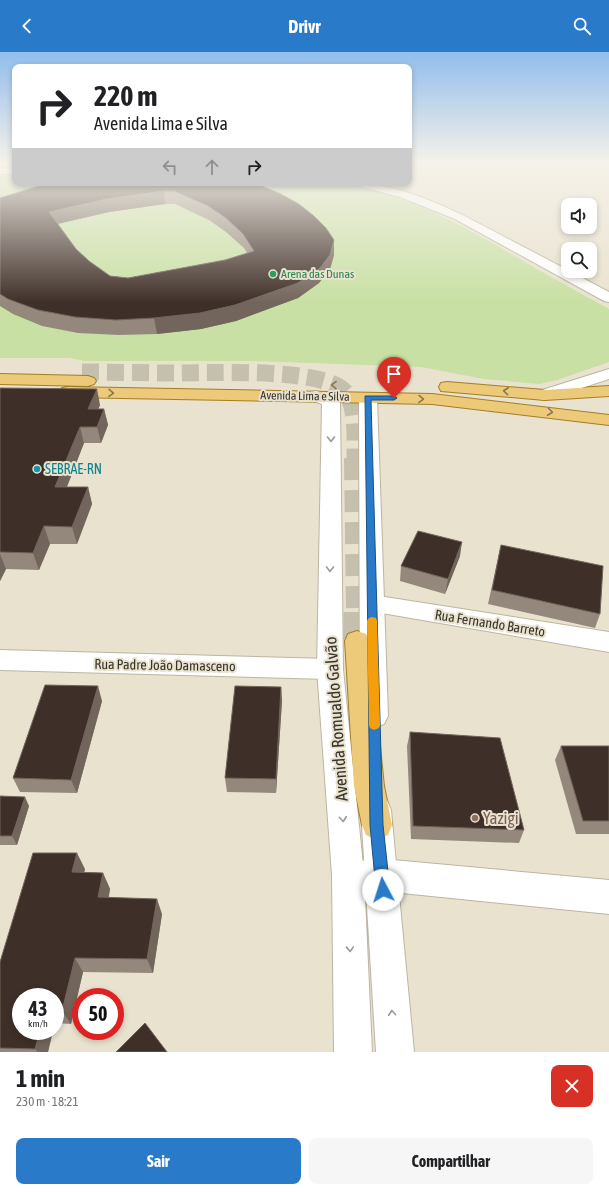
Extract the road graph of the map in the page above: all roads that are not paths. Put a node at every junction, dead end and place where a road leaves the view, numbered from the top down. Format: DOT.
graph roads {
  1 [pos="441,210"];
  2 [pos="609,298"];
  3 [pos="0,370"];
  4 [pos="82,372"];
  5 [pos="609,374"];
  6 [pos="609,386"];
  7 [pos="0,388"];
  8 [pos="609,391"];
  9 [pos="592,392"];
  10 [pos="544,395"];
  11 [pos="316,396"];
  12 [pos="368,398"];
  13 [pos="609,420"];
  14 [pos="372,604"];
  15 [pos="357,641"];
  16 [pos="609,642"];
  17 [pos="0,660"];
  18 [pos="330,669"];
  19 [pos="376,825"];
  20 [pos="348,875"];
  21 [pos="382,876"];
  22 [pos="609,897"];
  23 [pos="353,1052"];
  24 [pos="395,1052"];
  1 -- 2 [label="street"];
  3 -- 4 [label="main road"];
  5 -- 10 [label="street"];
  6 -- 9 [label="main road"];
  10 -- 7 [label="main road, Avenida Lima e Silva, one-way"];
  7 -- 11 [label="main road, Avenida Lima e Silva, one-way"];
  8 -- 9 [label="main road, Avenida Lima e Silva"];
  9 -- 10 [label="main road, Avenida Lima e Silva"];
  11 -- 12 [label="main road, Avenida Lima e Silva"];
  11 -- 18 [label="street, Avenida Romualdo Galvão, one-way"];
  12 -- 13 [label="main road, Avenida Lima e Silva, one-way"];
  12 -- 14 [label="street"];
  14 -- 16 [label="street, Rua Fernando Barreto"];
  14 -- 19 [label="street"];
  15 -- 19 [label="main road"];
  17 -- 18 [label="street, Rua Padre João Damasceno"];
  18 -- 20 [label="street, Avenida Romualdo Galvão, one-way"];
  19 -- 21 [label="street"];
  20 -- 21 [label="street"];
  20 -- 23 [label="street, Avenida Romualdo Galvão, one-way"];
  21 -- 22 [label="street"];
  24 -- 21 [label="street, one-way"];
}
